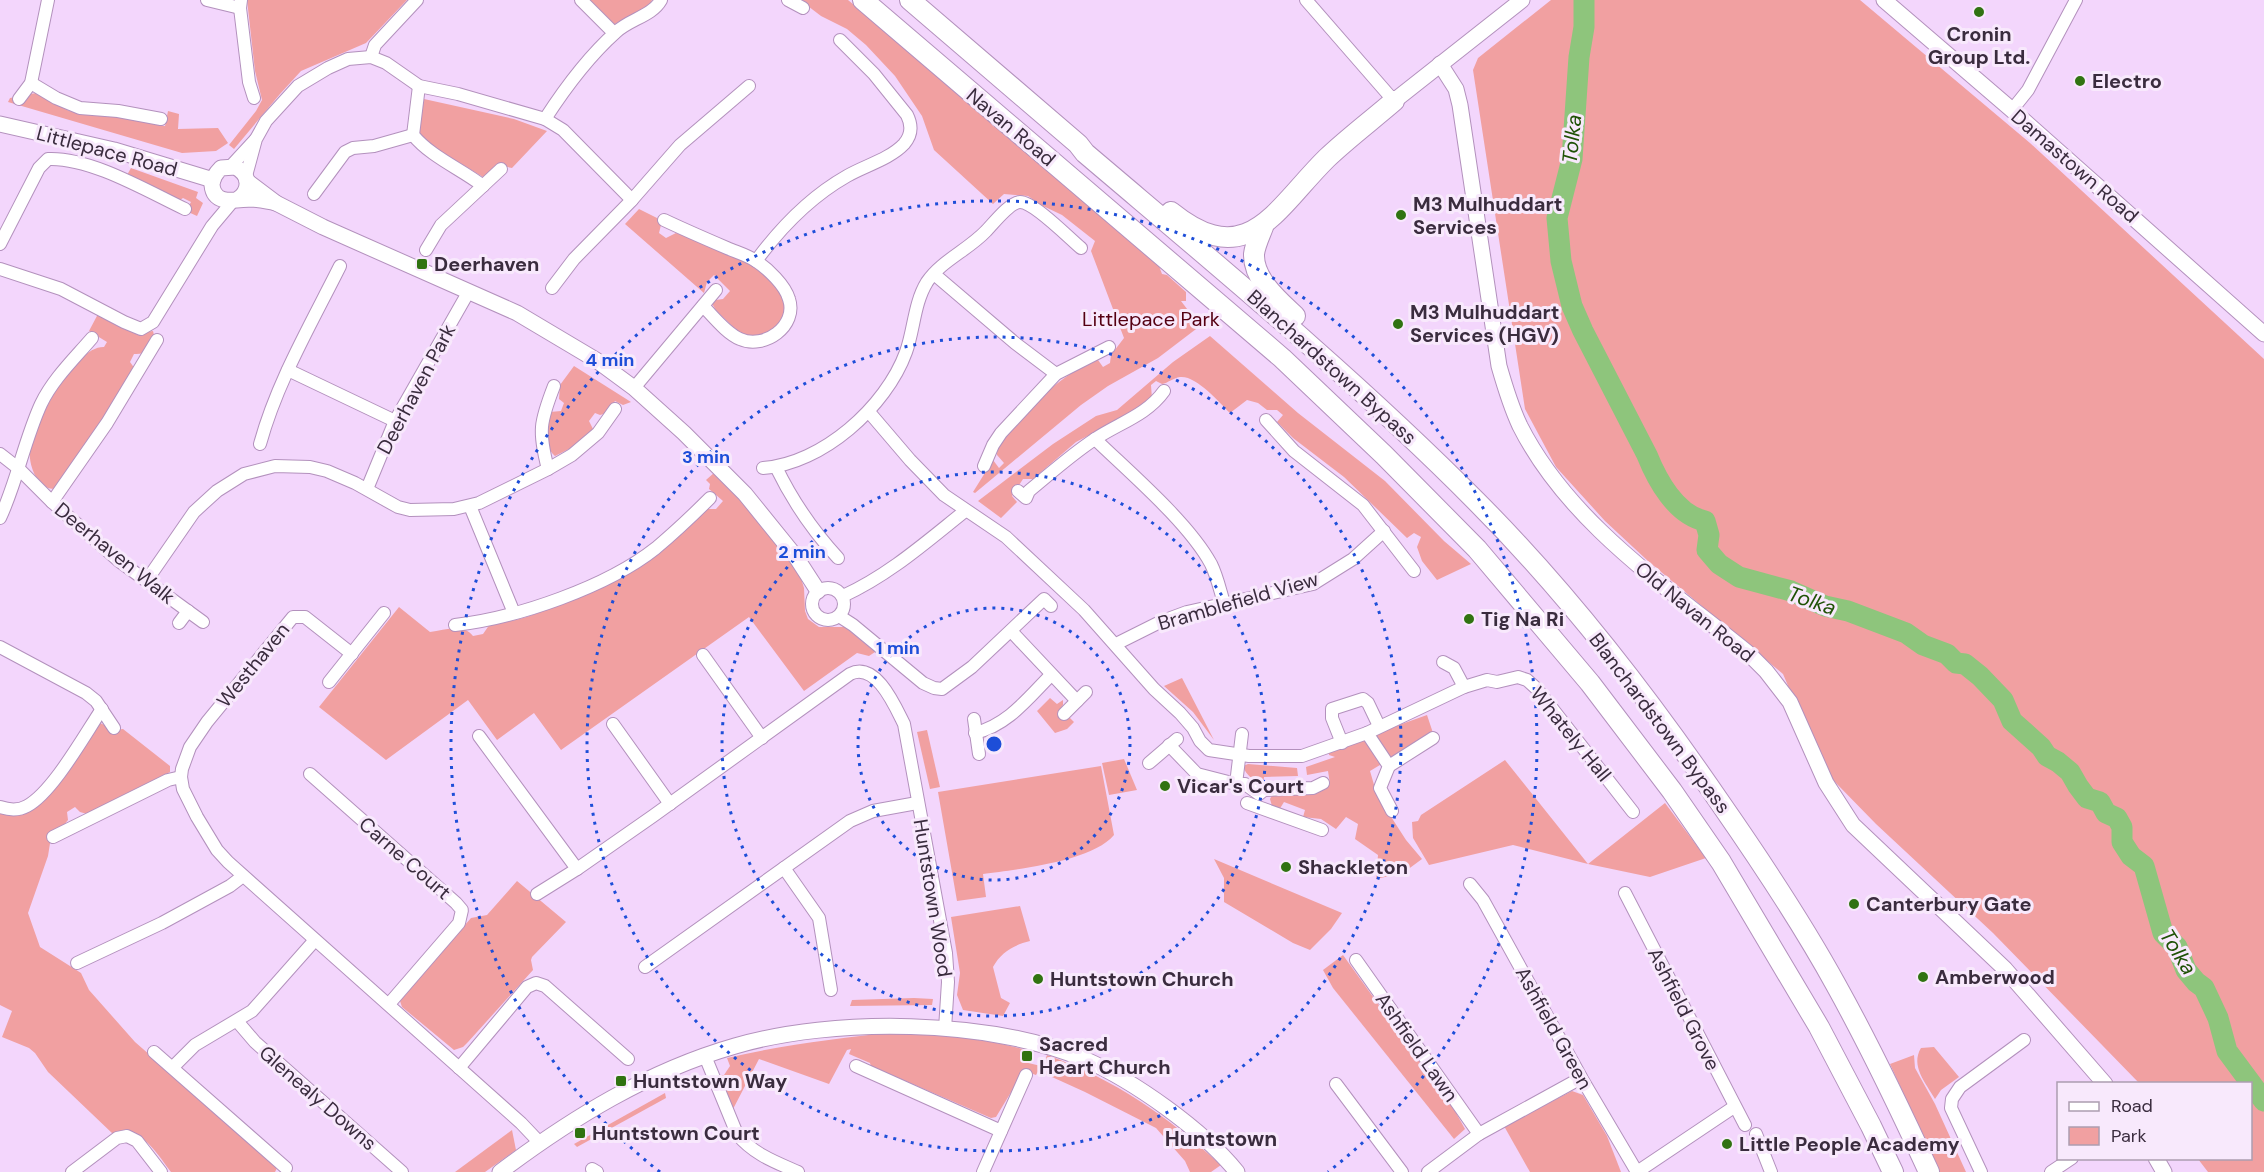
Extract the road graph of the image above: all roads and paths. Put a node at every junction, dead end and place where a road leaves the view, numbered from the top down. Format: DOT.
graph roads {
  1 [pos="48,0"];
  2 [pos="207,0"];
  3 [pos="417,0"];
  4 [pos="581,0"];
  5 [pos="661,0"];
  6 [pos="788,0"];
  7 [pos="863,0"];
  8 [pos="910,0"];
  9 [pos="1306,0"];
  10 [pos="1522,0"];
  11 [pos="1884,0"];
  12 [pos="2076,0"];
  13 [pos="240,4"];
  14 [pos="803,8"];
  15 [pos="614,33"];
  16 [pos="840,40"];
  17 [pos="371,57"];
  18 [pos="1440,64"];
  19 [pos="31,83"];
  20 [pos="419,86"];
  21 [pos="748,86"];
  22 [pos="254,98"];
  23 [pos="19,99"];
  24 [pos="1394,101"];
  25 [pos="2012,110"];
  26 [pos="161,119"];
  27 [pos="545,119"];
  28 [pos="0,124"];
  29 [pos="413,135"];
  30 [pos="256,139"];
  31 [pos="1085,153"];
  32 [pos="231,166"];
  33 [pos="501,169"];
  34 [pos="247,178"];
  35 [pos="213,180"];
  36 [pos="483,186"];
  37 [pos="314,194"];
  38 [pos="230,199"];
  39 [pos="632,200"];
  40 [pos="276,203"];
  41 [pos="185,209"];
  42 [pos="664,220"];
  43 [pos="1263,226"];
  44 [pos="0,244"];
  45 [pos="1082,248"];
  46 [pos="426,250"];
  47 [pos="1161,254"];
  48 [pos="756,261"];
  49 [pos="340,266"];
  50 [pos="0,269"];
  51 [pos="934,274"];
  52 [pos="559,277"];
  53 [pos="570,285"];
  54 [pos="552,288"];
  55 [pos="716,290"];
  56 [pos="469,291"];
  57 [pos="703,306"];
  58 [pos="2264,334"];
  59 [pos="92,338"];
  60 [pos="157,340"];
  61 [pos="1109,347"];
  62 [pos="288,370"];
  63 [pos="1056,375"];
  64 [pos="554,386"];
  65 [pos="634,388"];
  66 [pos="1164,391"];
  67 [pos="615,409"];
  68 [pos="869,412"];
  69 [pos="1266,420"];
  70 [pos="395,421"];
  71 [pos="1095,439"];
  72 [pos="260,444"];
  73 [pos="0,454"];
  74 [pos="991,461"];
  75 [pos="776,467"];
  76 [pos="18,468"];
  77 [pos="763,468"];
  78 [pos="548,469"];
  79 [pos="367,489"];
  80 [pos="1018,491"];
  81 [pos="710,498"];
  82 [pos="52,502"];
  83 [pos="470,506"];
  84 [pos="965,511"];
  85 [pos="0,518"];
  86 [pos="1384,531"];
  87 [pos="1415,549"];
  88 [pos="1405,557"];
  89 [pos="838,558"];
  90 [pos="1414,571"];
  91 [pos="147,580"];
  92 [pos="818,591"];
  93 [pos="843,596"];
  94 [pos="1224,603"];
  95 [pos="1051,606"];
  96 [pos="188,611"];
  97 [pos="384,613"];
  98 [pos="514,613"];
  99 [pos="840,616"];
  100 [pos="203,622"];
  101 [pos="179,623"];
  102 [pos="455,625"];
  103 [pos="1011,631"];
  104 [pos="1116,644"];
  105 [pos="7,646"];
  106 [pos="352,654"];
  107 [pos="703,655"];
  108 [pos="1613,657"];
  109 [pos="1443,662"];
  110 [pos="1051,675"];
  111 [pos="329,682"];
  112 [pos="1464,687"];
  113 [pos="102,709"];
  114 [pos="1064,714"];
  115 [pos="974,719"];
  116 [pos="613,723"];
  117 [pos="1379,726"];
  118 [pos="114,728"];
  119 [pos="975,733"];
  120 [pos="1367,733"];
  121 [pos="1242,734"];
  122 [pos="479,736"];
  123 [pos="762,738"];
  124 [pos="1433,738"];
  125 [pos="1342,743"];
  126 [pos="979,754"];
  127 [pos="1240,754"];
  128 [pos="1149,763"];
  129 [pos="1389,766"];
  130 [pos="310,774"];
  131 [pos="181,777"];
  132 [pos="1323,783"];
  133 [pos="1236,784"];
  134 [pos="1259,794"];
  135 [pos="917,803"];
  136 [pos="1247,803"];
  137 [pos="670,804"];
  138 [pos="0,807"];
  139 [pos="1262,809"];
  140 [pos="1392,811"];
  141 [pos="1633,812"];
  142 [pos="1322,830"];
  143 [pos="53,837"];
  144 [pos="784,868"];
  145 [pos="577,869"];
  146 [pos="243,876"];
  147 [pos="1470,884"];
  148 [pos="1625,893"];
  149 [pos="537,894"];
  150 [pos="315,940"];
  151 [pos="1356,960"];
  152 [pos="77,963"];
  153 [pos="645,968"];
  154 [pos="831,990"];
  155 [pos="388,1004"];
  156 [pos="237,1021"];
  157 [pos="945,1029"];
  158 [pos="2024,1040"];
  159 [pos="154,1052"];
  160 [pos="705,1056"];
  161 [pos="628,1059"];
  162 [pos="856,1066"];
  163 [pos="173,1067"];
  164 [pos="459,1068"];
  165 [pos="1026,1075"];
  166 [pos="1581,1078"];
  167 [pos="2104,1082"];
  168 [pos="1336,1084"];
  169 [pos="1734,1107"];
  170 [pos="1745,1125"];
  171 [pos="1001,1131"];
  172 [pos="1479,1134"];
  173 [pos="1756,1134"];
  174 [pos="540,1143"];
  175 [pos="2069,1160"];
  176 [pos="286,1168"];
  177 [pos="775,1168"];
  178 [pos="72,1172"];
  179 [pos="161,1172"];
  180 [pos="402,1172"];
  181 [pos="500,1172"];
  182 [pos="798,1172"];
  183 [pos="983,1172"];
  184 [pos="1236,1172"];
  185 [pos="1402,1172"];
  186 [pos="1428,1172"];
  187 [pos="1637,1172"];
  188 [pos="1771,1172"];
  189 [pos="1893,1172"];
  190 [pos="1929,1172"];
  191 [pos="1981,1172"];
  192 [pos="2051,1172"];
  1 -- 19 [label="street"];
  2 -- 13 [label="street"];
  3 -- 17 [label="street"];
  4 -- 15 [label="street"];
  5 -- 15 [label="street"];
  6 -- 14 [label="street"];
  7 -- 47 [label="highway, Navan Road"];
  8 -- 31 [label="highway, Navan Road"];
  9 -- 24 [label="street"];
  10 -- 18 [label="street"];
  11 -- 25 [label="street, Damastown Road"];
  12 -- 25 [label="street"];
  13 -- 22 [label="street"];
  15 -- 27 [label="street"];
  16 -- 48 [label="street"];
  17 -- 20 [label="street"];
  17 -- 30 [label="street"];
  18 -- 24 [label="street"];
  18 -- 167 [label="street, Old Navan Road"];
  19 -- 23 [label="street"];
  19 -- 26 [label="street"];
  20 -- 27 [label="street"];
  20 -- 29 [label="street"];
  21 -- 39 [label="street"];
  24 -- 43 [label="highway"];
  25 -- 58 [label="street, Damastown Road"];
  27 -- 39 [label="street"];
  28 -- 35 [label="street, Littlepace Road"];
  29 -- 36 [label="street"];
  29 -- 37 [label="street"];
  30 -- 32 [label="street"];
  30 -- 34 [label="street"];
  31 -- 43 [label="highway"];
  31 -- 108 [label="highway, Blanchardstown Bypass"];
  32 -- 34 [label="street"];
  32 -- 35 [label="street"];
  33 -- 36 [label="street"];
  34 -- 38 [label="street"];
  34 -- 40 [label="street"];
  35 -- 38 [label="street"];
  36 -- 46 [label="street"];
  38 -- 40 [label="street"];
  38 -- 50 [label="street"];
  39 -- 52 [label="street"];
  40 -- 56 [label="street"];
  41 -- 44 [label="street"];
  42 -- 48 [label="street"];
  43 -- 108 [label="highway"];
  45 -- 51 [label="street"];
  47 -- 189 [label="highway, Blanchardstown Bypass"];
  48 -- 57 [label="street"];
  49 -- 62 [label="street"];
  51 -- 63 [label="street"];
  51 -- 68 [label="street"];
  52 -- 53 [label="street"];
  52 -- 54 [label="street"];
  55 -- 57 [label="street"];
  56 -- 65 [label="street"];
  56 -- 70 [label="street, Deerhaven Park"];
  57 -- 65 [label="street"];
  59 -- 76 [label="street"];
  60 -- 82 [label="street"];
  61 -- 63 [label="street"];
  62 -- 70 [label="street"];
  62 -- 72 [label="street"];
  63 -- 74 [label="street"];
  64 -- 78 [label="street"];
  65 -- 92 [label="street"];
  66 -- 71 [label="street"];
  67 -- 78 [label="street"];
  68 -- 75 [label="street"];
  68 -- 84 [label="street"];
  69 -- 86 [label="street"];
  70 -- 79 [label="street, Deerhaven Park"];
  71 -- 80 [label="street"];
  71 -- 94 [label="street"];
  73 -- 76 [label="street, Deerhaven Walk"];
  75 -- 77 [label="street"];
  75 -- 89 [label="street"];
  76 -- 82 [label="street, Deerhaven Walk"];
  76 -- 85 [label="street"];
  78 -- 83 [label="street"];
  79 -- 83 [label="street"];
  79 -- 91 [label="street"];
  81 -- 98 [label="street"];
  82 -- 91 [label="street, Deerhaven Walk"];
  83 -- 98 [label="street"];
  84 -- 93 [label="street"];
  84 -- 104 [label="street"];
  86 -- 88 [label="street"];
  86 -- 94 [label="street, Bramblefield View"];
  87 -- 88 [label="street"];
  88 -- 90 [label="street"];
  91 -- 96 [label="street, Deerhaven Walk"];
  92 -- 93 [label="street"];
  92 -- 99 [label="street"];
  93 -- 99 [label="street"];
  94 -- 104 [label="street, Bramblefield View"];
  95 -- 103 [label="street"];
  96 -- 100 [label="street, Deerhaven Walk"];
  96 -- 101 [label="street, Deerhaven Walk"];
  97 -- 106 [label="street"];
  98 -- 102 [label="street"];
  99 -- 103 [label="street"];
  103 -- 110 [label="street"];
  104 -- 127 [label="street"];
  105 -- 113 [label="street"];
  106 -- 111 [label="street"];
  106 -- 131 [label="street, Westhaven"];
  107 -- 123 [label="street"];
  108 -- 190 [label="highway, Blanchardstown Bypass"];
  109 -- 112 [label="street"];
  110 -- 114 [label="street"];
  110 -- 119 [label="street"];
  112 -- 117 [label="street"];
  112 -- 141 [label="street, Whately Hall"];
  113 -- 118 [label="street"];
  113 -- 138 [label="street"];
  115 -- 119 [label="street"];
  116 -- 137 [label="street"];
  117 -- 120 [label="street"];
  117 -- 125 [label="street"];
  119 -- 126 [label="street"];
  120 -- 125 [label="street"];
  120 -- 129 [label="street"];
  121 -- 127 [label="street"];
  122 -- 145 [label="street"];
  123 -- 135 [label="street, Huntstown Wood"];
  123 -- 137 [label="street, Huntstown Wood"];
  124 -- 129 [label="street"];
  125 -- 127 [label="street"];
  127 -- 133 [label="street"];
  128 -- 133 [label="street"];
  129 -- 140 [label="street"];
  130 -- 155 [label="street, Carne Court"];
  131 -- 143 [label="street"];
  131 -- 146 [label="street"];
  132 -- 134 [label="street"];
  133 -- 134 [label="street"];
  134 -- 139 [label="street"];
  135 -- 144 [label="street, Huntstown Wood"];
  135 -- 157 [label="street, Huntstown Wood"];
  136 -- 139 [label="street"];
  137 -- 145 [label="street, Huntstown Wood"];
  139 -- 142 [label="street"];
  144 -- 153 [label="street, Huntstown Wood"];
  144 -- 154 [label="street"];
  145 -- 149 [label="street, Huntstown Wood"];
  146 -- 150 [label="street"];
  146 -- 152 [label="street"];
  147 -- 166 [label="street, Ashfield Green"];
  148 -- 169 [label="street, Ashfield Grove"];
  150 -- 155 [label="street"];
  150 -- 156 [label="street"];
  151 -- 172 [label="street, Ashfield Lawn"];
  155 -- 164 [label="street"];
  156 -- 163 [label="street"];
  156 -- 180 [label="street, Glenealy Downs"];
  157 -- 160 [label="street"];
  157 -- 184 [label="street"];
  158 -- 191 [label="street"];
  159 -- 163 [label="street"];
  160 -- 174 [label="street"];
  160 -- 177 [label="street"];
  161 -- 164 [label="street"];
  162 -- 171 [label="street"];
  163 -- 176 [label="street"];
  164 -- 174 [label="street"];
  165 -- 171 [label="street"];
  166 -- 172 [label="street"];
  166 -- 187 [label="street, Ashfield Green"];
  168 -- 185 [label="street"];
  169 -- 170 [label="street, Ashfield Grove"];
  169 -- 187 [label="street"];
  171 -- 183 [label="street"];
  172 -- 186 [label="street"];
  173 -- 188 [label="street"];
  174 -- 181 [label="street"];
  175 -- 192 [label="street"];
  177 -- 182 [label="street"];
  178 -- 179 [label="street"];
}
